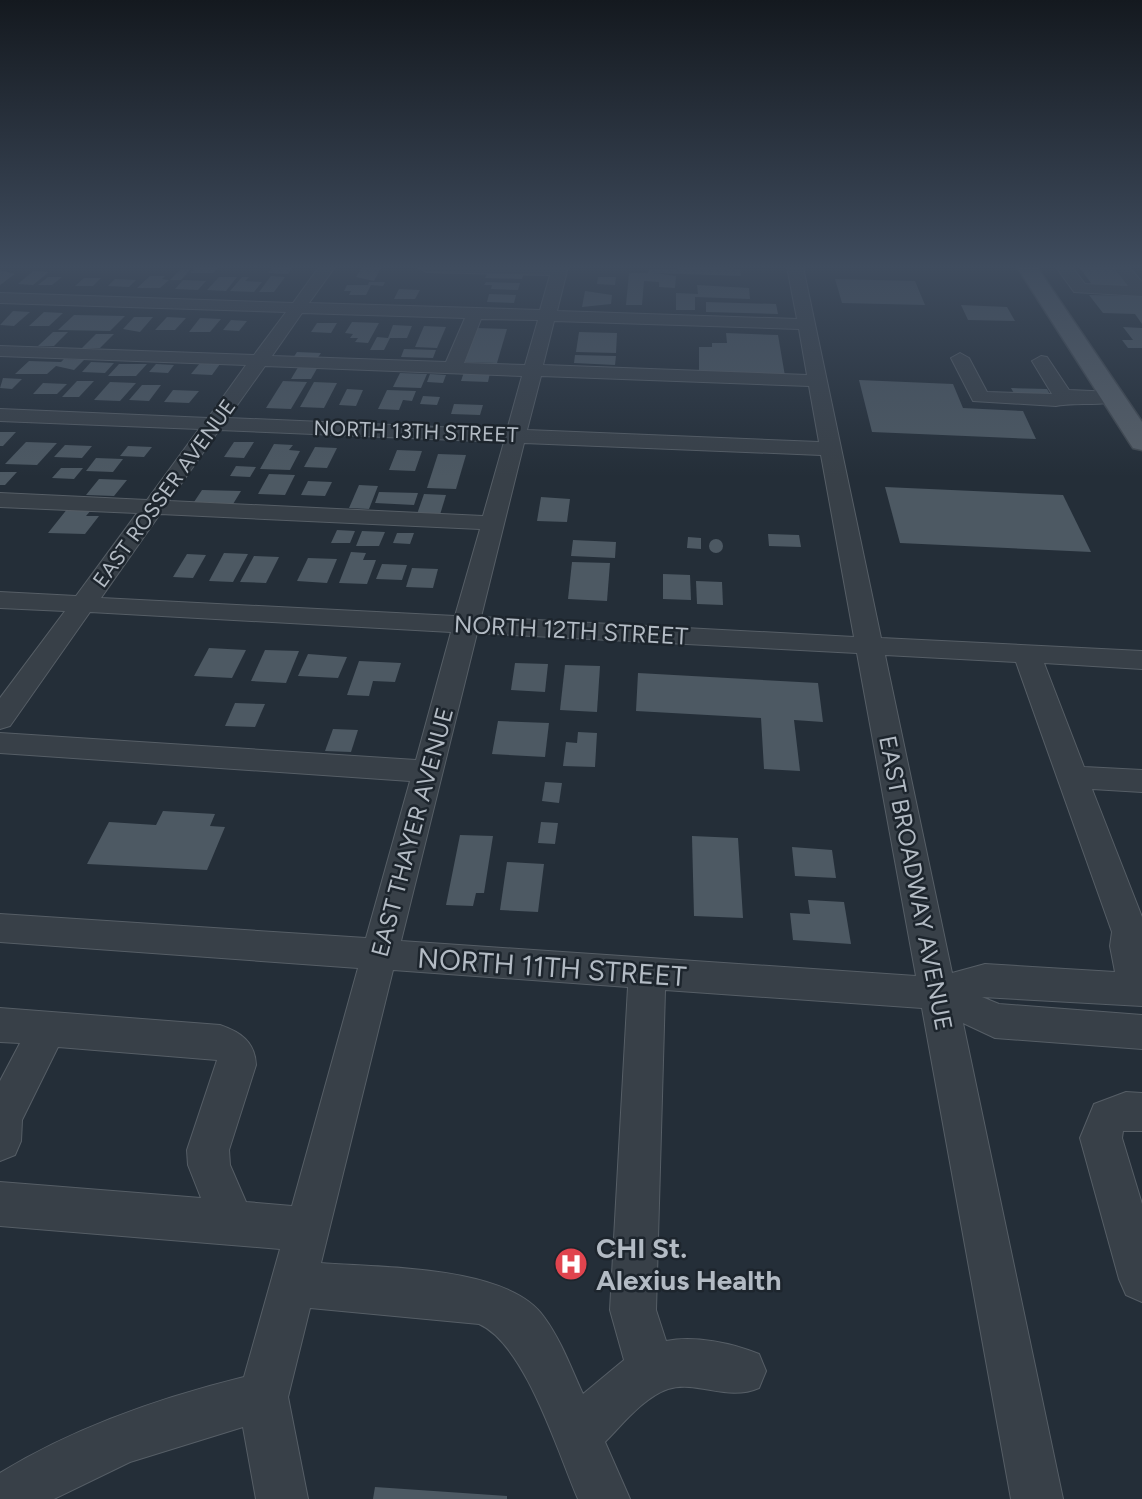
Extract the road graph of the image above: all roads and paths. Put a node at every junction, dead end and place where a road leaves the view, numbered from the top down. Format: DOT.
graph roads {
  1 [pos="276,337"];
  2 [pos="465,337"];
  3 [pos="542,337"];
  4 [pos="809,337"];
  5 [pos="1074,337"];
  6 [pos="0,351"];
  7 [pos="960,358"];
  8 [pos="260,359"];
  9 [pos="1041,361"];
  10 [pos="453,367"];
  11 [pos="533,370"];
  12 [pos="818,381"];
  13 [pos="1063,396"];
  14 [pos="1114,398"];
  15 [pos="0,415"];
  16 [pos="215,423"];
  17 [pos="516,435"];
  18 [pos="1142,442"];
  19 [pos="832,449"];
  20 [pos="0,500"];
  21 [pos="154,506"];
  22 [pos="493,523"];
  23 [pos="0,600"];
  24 [pos="83,604"];
  25 [pos="467,625"];
  26 [pos="869,646"];
  27 [pos="1027,655"];
  28 [pos="1142,660"];
  29 [pos="0,719"];
  30 [pos="0,743"];
  31 [pos="426,771"];
  32 [pos="1072,777"];
  33 [pos="1142,781"];
  34 [pos="0,928"];
  35 [pos="379,956"];
  36 [pos="647,974"];
  37 [pos="1138,978"];
  38 [pos="937,993"];
  39 [pos="0,1025"];
  40 [pos="1046,1025"];
  41 [pos="48,1028"];
  42 [pos="1142,1032"];
  43 [pos="1142,1049"];
  44 [pos="1142,1112"];
  45 [pos="0,1141"];
  46 [pos="0,1205"];
  47 [pos="233,1223"];
  48 [pos="307,1229"];
  49 [pos="1142,1279"];
  50 [pos="293,1283"];
  51 [pos="656,1368"];
  52 [pos="742,1371"];
  53 [pos="264,1396"];
  54 [pos="576,1434"];
  55 [pos="6,1499"];
  56 [pos="282,1499"];
  57 [pos="604,1499"];
  58 [pos="1037,1499"];
  1 -- 8 [label="street, EAST ROSSER AVENUE"];
  2 -- 10 [label="street"];
  3 -- 11 [label="street, EAST THAYER AVENUE"];
  4 -- 12 [label="street, EAST BROADWAY AVENUE"];
  5 -- 14 [label="main road"];
  6 -- 8 [label="street"];
  7 -- 13 [label="street"];
  8 -- 10 [label="street"];
  8 -- 16 [label="street, EAST ROSSER AVENUE"];
  9 -- 13 [label="street"];
  10 -- 11 [label="street"];
  11 -- 12 [label="street"];
  11 -- 17 [label="street, EAST THAYER AVENUE"];
  12 -- 19 [label="street, EAST BROADWAY AVENUE"];
  13 -- 14 [label="street"];
  14 -- 18 [label="main road"];
  15 -- 16 [label="street, NORTH 13TH STREET"];
  16 -- 17 [label="street, NORTH 13TH STREET"];
  16 -- 21 [label="street, EAST ROSSER AVENUE"];
  17 -- 19 [label="street, NORTH 13TH STREET"];
  17 -- 22 [label="street, EAST THAYER AVENUE"];
  19 -- 26 [label="street, EAST BROADWAY AVENUE"];
  20 -- 21 [label="street"];
  21 -- 22 [label="street"];
  21 -- 24 [label="street, EAST ROSSER AVENUE"];
  22 -- 25 [label="street, EAST THAYER AVENUE"];
  23 -- 24 [label="street, NORTH 12TH STREET"];
  24 -- 25 [label="street, NORTH 12TH STREET"];
  24 -- 29 [label="street, EAST ROSSER AVENUE"];
  25 -- 26 [label="street, NORTH 12TH STREET"];
  25 -- 31 [label="street, EAST THAYER AVENUE"];
  26 -- 27 [label="street, NORTH 12TH STREET"];
  26 -- 38 [label="street, EAST BROADWAY AVENUE"];
  27 -- 28 [label="street, NORTH 12TH STREET"];
  27 -- 32 [label="street"];
  30 -- 31 [label="street"];
  31 -- 35 [label="street, EAST THAYER AVENUE"];
  32 -- 33 [label="street"];
  32 -- 37 [label="street"];
  34 -- 35 [label="street, NORTH 11TH STREET"];
  35 -- 36 [label="street, NORTH 11TH STREET"];
  35 -- 48 [label="street, EAST THAYER AVENUE"];
  36 -- 38 [label="street, NORTH 11TH STREET"];
  36 -- 51 [label="street"];
  37 -- 38 [label="street"];
  37 -- 40 [label="street"];
  38 -- 40 [label="street"];
  38 -- 58 [label="street, EAST BROADWAY AVENUE"];
  39 -- 41 [label="street"];
  40 -- 42 [label="street"];
  40 -- 43 [label="street"];
  41 -- 45 [label="street"];
  41 -- 47 [label="street"];
  44 -- 49 [label="street"];
  46 -- 47 [label="street"];
  47 -- 48 [label="street"];
  48 -- 50 [label="street, EAST THAYER AVENUE"];
  50 -- 53 [label="street, EAST THAYER AVENUE"];
  50 -- 54 [label="street"];
  51 -- 52 [label="street"];
  51 -- 54 [label="street"];
  53 -- 55 [label="street"];
  53 -- 56 [label="street"];
  54 -- 57 [label="street"];
}
